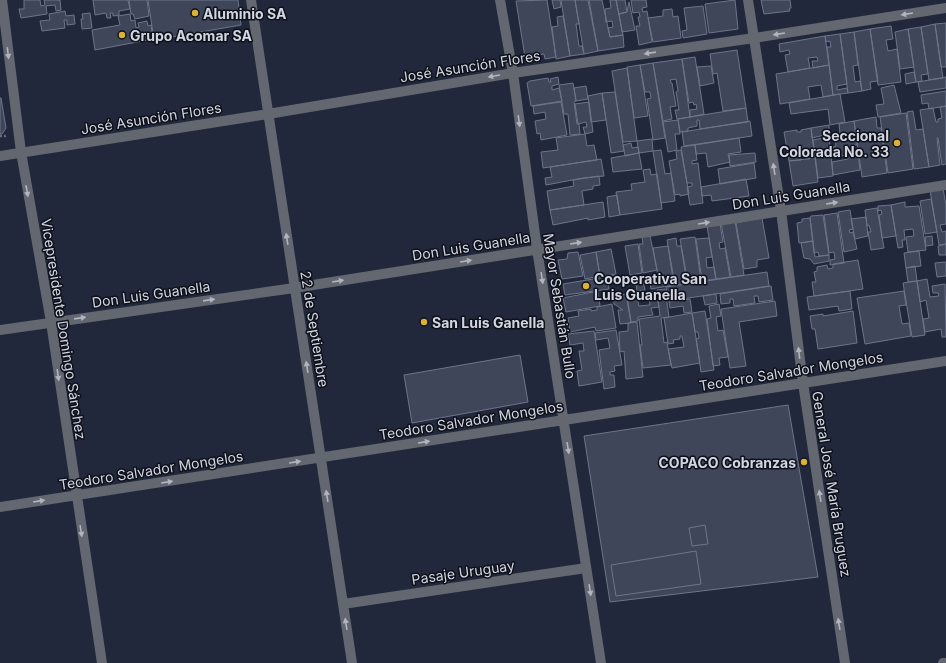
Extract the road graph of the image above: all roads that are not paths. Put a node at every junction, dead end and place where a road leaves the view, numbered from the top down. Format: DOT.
graph roads {
  1 [pos="2,0"];
  2 [pos="251,0"];
  3 [pos="500,0"];
  4 [pos="748,0"];
  5 [pos="946,8"];
  6 [pos="754,38"];
  7 [pos="513,73"];
  8 [pos="268,114"];
  9 [pos="21,152"];
  10 [pos="0,156"];
  11 [pos="946,185"];
  12 [pos="781,211"];
  13 [pos="537,249"];
  14 [pos="294,288"];
  15 [pos="51,322"];
  16 [pos="0,330"];
  17 [pos="946,361"];
  18 [pos="803,383"];
  19 [pos="564,420"];
  20 [pos="321,458"];
  21 [pos="76,496"];
  22 [pos="0,507"];
  23 [pos="586,568"];
  24 [pos="343,604"];
  25 [pos="102,663"];
  26 [pos="352,663"];
  27 [pos="601,663"];
  28 [pos="845,663"];
  29 [pos="943,663"];
  30 [pos="946,663"];
  1 -- 9 [label="street, Vicepresidente Domingo Sánchez, one-way"];
  2 -- 8 [label="street, 22 de Septiembre"];
  3 -- 7 [label="street, Mayor Sebastián Bullo"];
  4 -- 6 [label="street, General José María Bruguez"];
  5 -- 6 [label="street, José Asunción Flores, one-way"];
  6 -- 7 [label="street, José Asunción Flores, one-way"];
  12 -- 6 [label="street, General José María Bruguez, one-way"];
  7 -- 8 [label="street, José Asunción Flores, one-way"];
  7 -- 13 [label="street, Mayor Sebastián Bullo, one-way"];
  8 -- 9 [label="street, José Asunción Flores"];
  14 -- 8 [label="street, 22 de Septiembre, one-way"];
  9 -- 10 [label="street, José Asunción Flores"];
  9 -- 15 [label="street, Vicepresidente Domingo Sánchez, one-way"];
  12 -- 11 [label="street, Don Luis Guanella, one-way"];
  13 -- 12 [label="street, Don Luis Guanella, one-way"];
  18 -- 12 [label="street, General José María Bruguez, one-way"];
  14 -- 13 [label="street, Don Luis Guanella, one-way"];
  13 -- 19 [label="street, Mayor Sebastián Bullo, one-way"];
  15 -- 14 [label="street, Don Luis Guanella, one-way"];
  20 -- 14 [label="street, 22 de Septiembre, one-way"];
  15 -- 16 [label="street, Don Luis Guanella"];
  15 -- 21 [label="street, Vicepresidente Domingo Sánchez, one-way"];
  17 -- 18 [label="street, Teodoro Salvador Mongelos"];
  18 -- 19 [label="street, Teodoro Salvador Mongelos"];
  28 -- 18 [label="street, General José María Bruguez, one-way"];
  20 -- 19 [label="street, Teodoro Salvador Mongelos, one-way"];
  19 -- 23 [label="street, Mayor Sebastián Bullo, one-way"];
  21 -- 20 [label="street, Teodoro Salvador Mongelos, one-way"];
  24 -- 20 [label="street, 22 de Septiembre, one-way"];
  22 -- 21 [label="street, Teodoro Salvador Mongelos, one-way"];
  21 -- 25 [label="street, Vicepresidente Domingo Sánchez, one-way"];
  23 -- 24 [label="street, Pasaje Uruguay"];
  23 -- 27 [label="street, Mayor Sebastián Bullo, one-way"];
  26 -- 24 [label="street, 22 de Septiembre, one-way"];
  29 -- 30 [label="street"];
}
